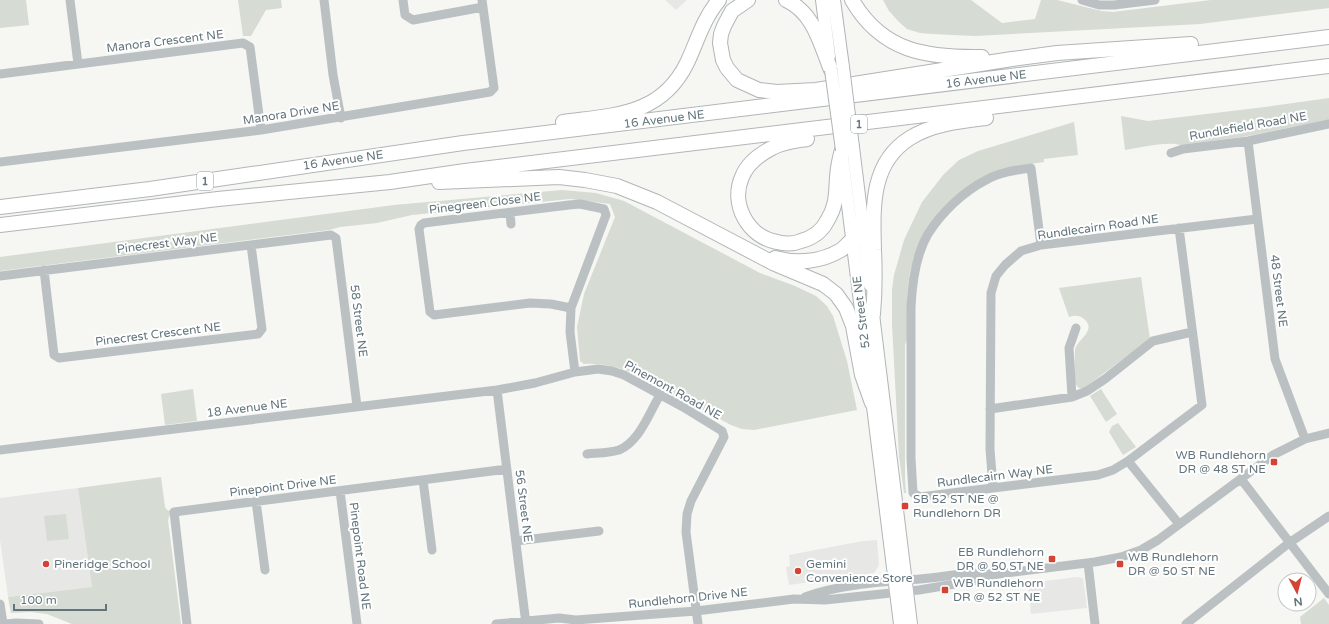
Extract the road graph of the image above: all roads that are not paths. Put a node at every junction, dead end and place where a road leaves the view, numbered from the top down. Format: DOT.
graph roads {
  1 [pos="70,0"];
  2 [pos="324,0"];
  3 [pos="403,0"];
  4 [pos="719,0"];
  5 [pos="748,0"];
  6 [pos="786,0"];
  7 [pos="822,0"];
  8 [pos="834,0"];
  9 [pos="852,0"];
  10 [pos="1082,0"];
  11 [pos="1155,0"];
  12 [pos="482,4"];
  13 [pos="1329,37"];
  14 [pos="1296,41"];
  15 [pos="1012,58"];
  16 [pos="78,64"];
  17 [pos="1329,66"];
  18 [pos="837,68"];
  19 [pos="0,74"];
  20 [pos="1222,80"];
  21 [pos="981,109"];
  22 [pos="341,118"];
  23 [pos="1329,124"];
  24 [pos="261,130"];
  25 [pos="1248,141"];
  26 [pos="847,149"];
  27 [pos="410,150"];
  28 [pos="1171,153"];
  29 [pos="0,162"];
  30 [pos="390,182"];
  31 [pos="0,207"];
  32 [pos="510,213"];
  33 [pos="1257,219"];
  34 [pos="861,222"];
  35 [pos="511,224"];
  36 [pos="0,225"];
  37 [pos="1179,228"];
  38 [pos="336,238"];
  39 [pos="852,239"];
  40 [pos="252,245"];
  41 [pos="1041,245"];
  42 [pos="754,252"];
  43 [pos="44,270"];
  44 [pos="0,276"];
  45 [pos="571,308"];
  46 [pos="873,314"];
  47 [pos="1076,328"];
  48 [pos="1192,332"];
  49 [pos="575,372"];
  50 [pos="498,390"];
  51 [pos="660,395"];
  52 [pos="1072,397"];
  53 [pos="872,403"];
  54 [pos="357,406"];
  55 [pos="990,409"];
  56 [pos="1329,432"];
  57 [pos="1305,439"];
  58 [pos="0,450"];
  59 [pos="587,454"];
  60 [pos="1128,461"];
  61 [pos="507,469"];
  62 [pos="1241,479"];
  63 [pos="423,480"];
  64 [pos="993,487"];
  65 [pos="340,491"];
  66 [pos="256,501"];
  67 [pos="1329,516"];
  68 [pos="1179,524"];
  69 [pos="599,531"];
  70 [pos="516,541"];
  71 [pos="1289,543"];
  72 [pos="432,550"];
  73 [pos="1088,563"];
  74 [pos="265,570"];
  75 [pos="901,586"];
  76 [pos="1329,594"];
  77 [pos="0,604"];
  78 [pos="696,611"];
  79 [pos="576,620"];
  80 [pos="608,621"];
  81 [pos="526,622"];
  82 [pos="3,624"];
  83 [pos="6,624"];
  84 [pos="39,624"];
  85 [pos="187,624"];
  86 [pos="357,624"];
  87 [pos="496,624"];
  88 [pos="564,624"];
  89 [pos="698,624"];
  90 [pos="900,624"];
  91 [pos="911,624"];
  92 [pos="1095,624"];
  93 [pos="1186,624"];
  1 -- 16 [label="street"];
  2 -- 22 [label="street"];
  3 -- 12 [label="street"];
  4 -- 27 [label="highway"];
  5 -- 15 [label="highway"];
  6 -- 18 [label="highway"];
  7 -- 18 [label="main road, 52 Street NE"];
  8 -- 18 [label="main road, 52 Street NE"];
  9 -- 15 [label="highway"];
  10 -- 11 [label="street"];
  12 -- 22 [label="street, Manora Drive NE"];
  13 -- 14 [label="highway, 16 Avenue NE / 1"];
  14 -- 15 [label="highway"];
  14 -- 27 [label="highway, 16 Avenue NE / 1"];
  16 -- 19 [label="street, Manora Crescent NE"];
  16 -- 24 [label="street, Manora Crescent NE"];
  17 -- 20 [label="highway, 16 Avenue NE / 1"];
  18 -- 26 [label="main road, 52 Street NE, bridge"];
  20 -- 21 [label="highway, 16 Avenue NE / 1"];
  20 -- 46 [label="highway"];
  21 -- 26 [label="highway"];
  21 -- 30 [label="highway, 16 Avenue NE / 1"];
  22 -- 24 [label="street, Manora Drive NE"];
  23 -- 25 [label="street, Rundlefield Road NE"];
  24 -- 29 [label="street, Manora Drive NE"];
  25 -- 28 [label="street, Rundlefield Road NE"];
  25 -- 33 [label="street, 48 Street NE"];
  26 -- 34 [label="main road, 52 Street NE"];
  26 -- 39 [label="main road, 52 Street NE"];
  27 -- 31 [label="highway, 16 Avenue NE / 1"];
  30 -- 36 [label="highway, 16 Avenue NE / 1"];
  30 -- 42 [label="highway"];
  32 -- 35 [label="street"];
  32 -- 45 [label="street, Pinegreen Close NE"];
  32 -- 45 [label="street, Pinegreen Close NE"];
  33 -- 37 [label="street, Rundlecairn Road NE"];
  33 -- 57 [label="street, 48 Street NE"];
  34 -- 39 [label="highway"];
  34 -- 46 [label="main road, 52 Street NE"];
  37 -- 41 [label="street, Rundlecairn Road NE"];
  37 -- 48 [label="street, Rundlecairn Way NE"];
  38 -- 40 [label="street, Pinecrest Way NE"];
  38 -- 54 [label="street, 58 Street NE"];
  39 -- 42 [label="highway"];
  39 -- 53 [label="main road, 52 Street NE"];
  40 -- 43 [label="street, Pinecrest Way NE"];
  40 -- 43 [label="street, Pinecrest Crescent NE"];
  41 -- 55 [label="street, Rundlecairn Road NE"];
  41 -- 64 [label="street, Rundlecairn Way NE"];
  42 -- 53 [label="highway"];
  43 -- 44 [label="street, Pinecrest Way NE"];
  45 -- 49 [label="street, Pinegreen Close NE"];
  46 -- 75 [label="main road, 52 Street NE"];
  47 -- 52 [label="street"];
  48 -- 52 [label="street"];
  48 -- 60 [label="street, Rundlecairn Way NE"];
  49 -- 50 [label="street, Pinemont Road NE"];
  49 -- 51 [label="street, Pinemont Road NE"];
  50 -- 54 [label="street, 18 Avenue NE"];
  50 -- 61 [label="street, 56 Street NE"];
  51 -- 59 [label="street"];
  51 -- 78 [label="street, Pinemont Road NE"];
  52 -- 55 [label="street"];
  53 -- 75 [label="main road, 52 Street NE"];
  54 -- 58 [label="street, 18 Avenue NE"];
  55 -- 64 [label="street, Rundlecairn Road NE"];
  56 -- 57 [label="street, Rundlehorn Drive NE"];
  57 -- 62 [label="street, Rundlehorn Drive NE"];
  60 -- 64 [label="street, Rundlecairn Way NE"];
  60 -- 68 [label="street"];
  61 -- 63 [label="street, Pinepoint Drive NE"];
  61 -- 70 [label="street, 56 Street NE"];
  62 -- 68 [label="street, Rundlehorn Drive NE"];
  62 -- 71 [label="street"];
  63 -- 65 [label="street, Pinepoint Drive NE"];
  63 -- 72 [label="street"];
  65 -- 66 [label="street, Pinepoint Drive NE"];
  65 -- 86 [label="street, Pinepoint Road NE"];
  66 -- 74 [label="street"];
  66 -- 85 [label="street, Pinepoint Drive NE"];
  67 -- 71 [label="street"];
  68 -- 73 [label="street, Rundlehorn Drive NE"];
  69 -- 70 [label="street"];
  70 -- 81 [label="street, 56 Street NE"];
  71 -- 76 [label="street"];
  71 -- 93 [label="street"];
  73 -- 75 [label="street, Rundlehorn Drive NE"];
  73 -- 92 [label="street"];
  75 -- 78 [label="street, Rundlehorn Drive NE"];
  75 -- 90 [label="main road, 52 Street NE"];
  75 -- 91 [label="main road, 52 Street NE"];
  77 -- 82 [label="street"];
  78 -- 80 [label="street, Rundlehorn Drive NE"];
  78 -- 89 [label="street, Pinemont Road NE"];
  79 -- 80 [label="street, Rundlehorn Drive NE"];
  79 -- 81 [label="street, Rundlehorn Drive NE"];
  79 -- 88 [label="street, Rundlehorn Drive NE"];
  81 -- 87 [label="street, Rundlehorn Drive NE"];
  83 -- 84 [label="street"];
}
